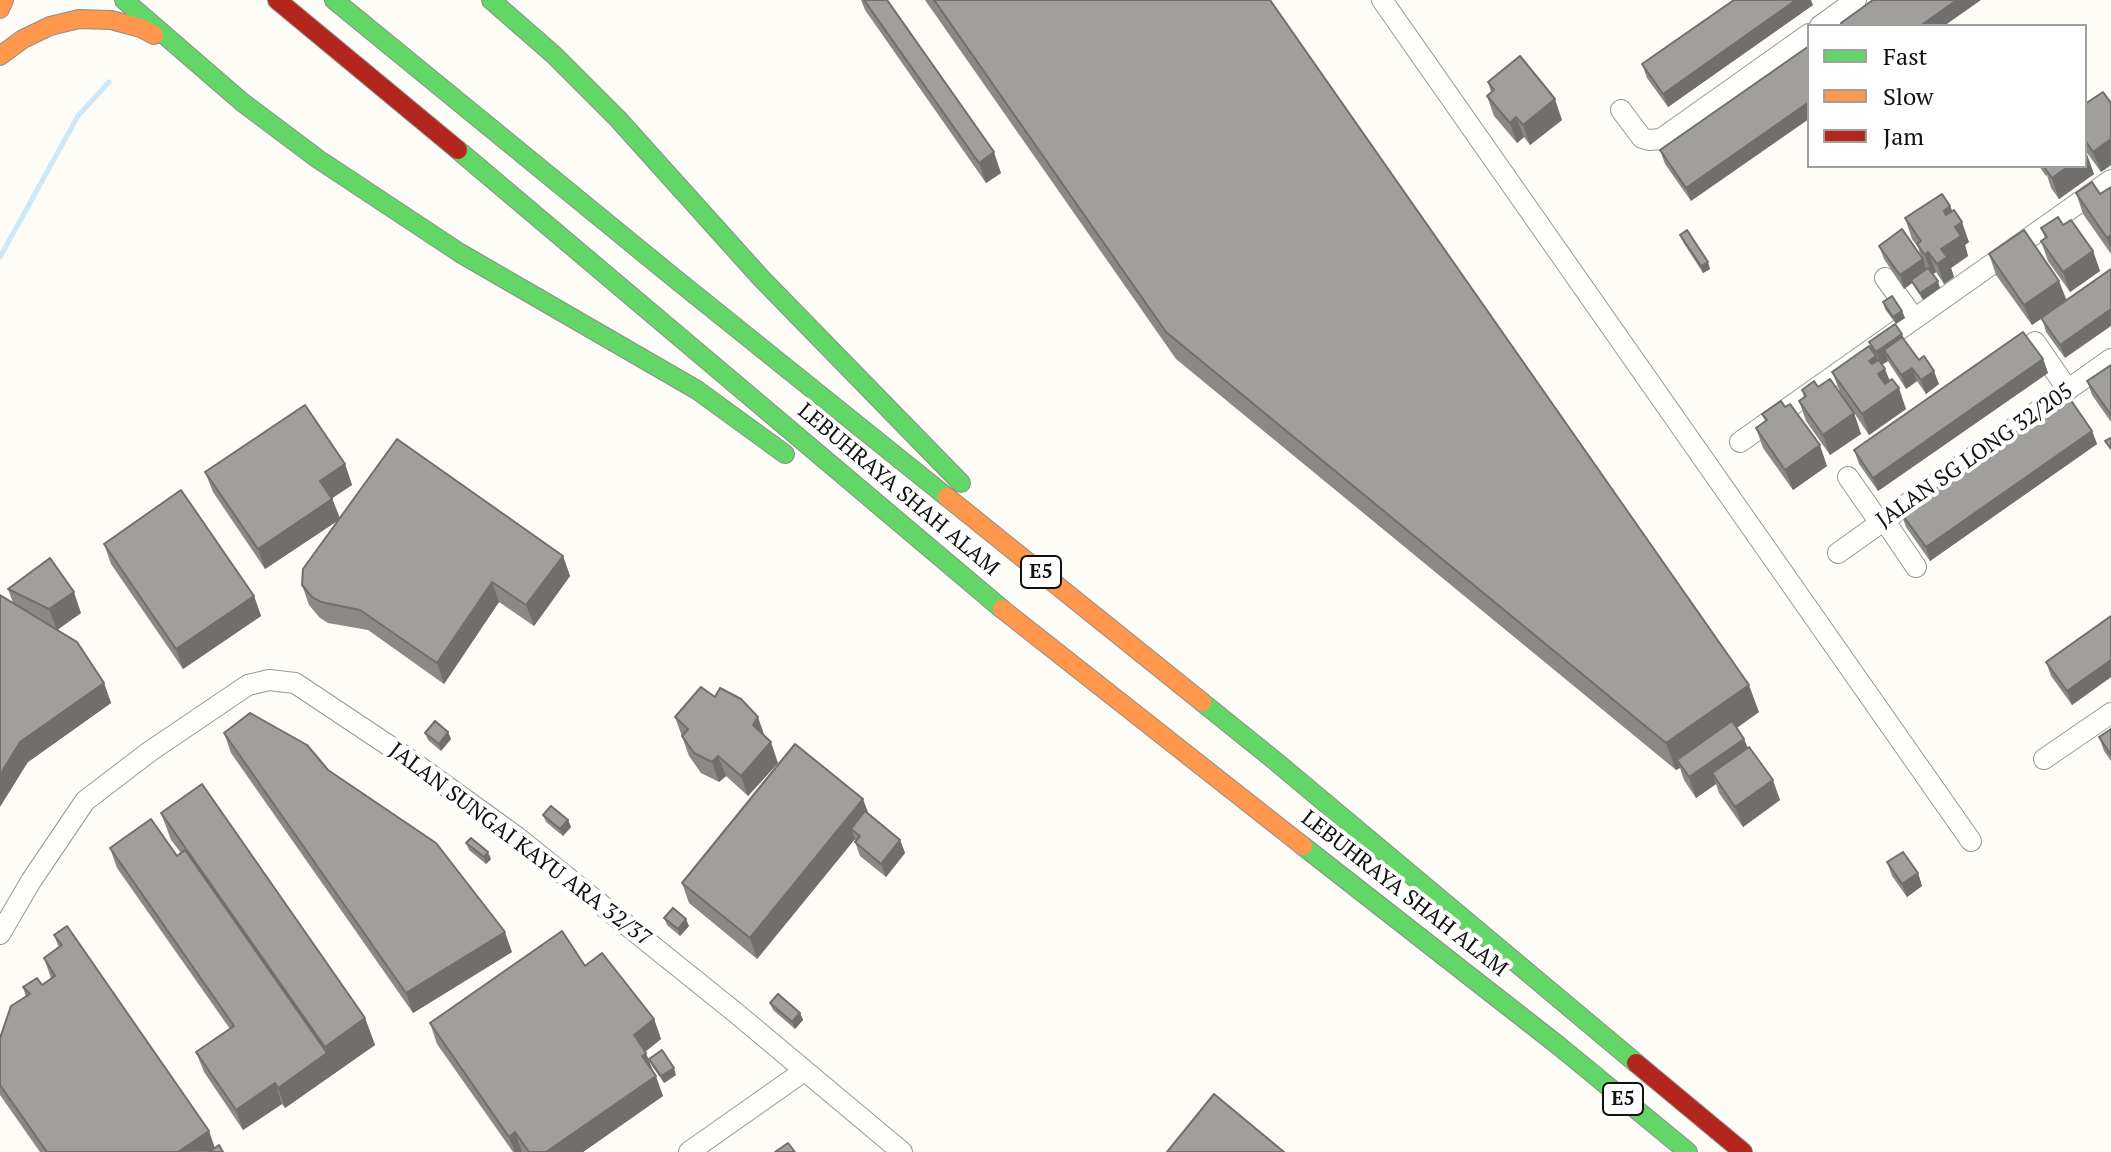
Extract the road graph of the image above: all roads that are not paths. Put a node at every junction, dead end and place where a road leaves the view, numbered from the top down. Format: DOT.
graph roads {
  1 [pos="4,0"];
  2 [pos="124,0"];
  3 [pos="277,0"];
  4 [pos="334,0"];
  5 [pos="491,0"];
  6 [pos="1382,0"];
  7 [pos="1856,0"];
  8 [pos="0,9"];
  9 [pos="1823,24"];
  10 [pos="1807,35"];
  11 [pos="186,54"];
  12 [pos="0,56"];
  13 [pos="1621,110"];
  14 [pos="2111,180"];
  15 [pos="1885,278"];
  16 [pos="1914,318"];
  17 [pos="2035,342"];
  18 [pos="2111,359"];
  19 [pos="2068,390"];
  20 [pos="1740,442"];
  21 [pos="795,461"];
  22 [pos="1848,477"];
  23 [pos="832,488"];
  24 [pos="1882,522"];
  25 [pos="1838,553"];
  26 [pos="1916,567"];
  27 [pos="1095,615"];
  28 [pos="1020,624"];
  29 [pos="2111,713"];
  30 [pos="2044,759"];
  31 [pos="1971,841"];
  32 [pos="0,934"];
  33 [pos="804,1071"];
  34 [pos="689,1152"];
  35 [pos="902,1152"];
  36 [pos="1688,1152"];
  37 [pos="1743,1152"];
  1 -- 8 [label="main road"];
  2 -- 11 [label="main road"];
  3 -- 28 [label="main road, LEBUHRAYA SHAH ALAM / E5"];
  4 -- 27 [label="main road, LEBUHRAYA SHAH ALAM / E5"];
  5 -- 27 [label="main road"];
  6 -- 31 [label="street"];
  7 -- 9 [label="street"];
  10 -- 13 [label="street"];
  11 -- 12 [label="main road"];
  11 -- 21 [label="main road"];
  14 -- 16 [label="street"];
  15 -- 16 [label="street"];
  16 -- 20 [label="street"];
  17 -- 19 [label="street"];
  18 -- 19 [label="street, JALAN SG LONG 32/205"];
  19 -- 24 [label="street, JALAN SG LONG 32/205"];
  22 -- 24 [label="street"];
  23 -- 28 [label="main road"];
  24 -- 25 [label="street, JALAN SG LONG 32/205"];
  24 -- 26 [label="street"];
  27 -- 37 [label="main road, LEBUHRAYA SHAH ALAM / E5"];
  28 -- 36 [label="main road, LEBUHRAYA SHAH ALAM / E5"];
  29 -- 30 [label="street"];
  32 -- 33 [label="street, JALAN SUNGAI KAYU ARA 32/37"];
  33 -- 34 [label="street"];
  33 -- 35 [label="street, JALAN SUNGAI KAYU ARA 32/37"];
}
